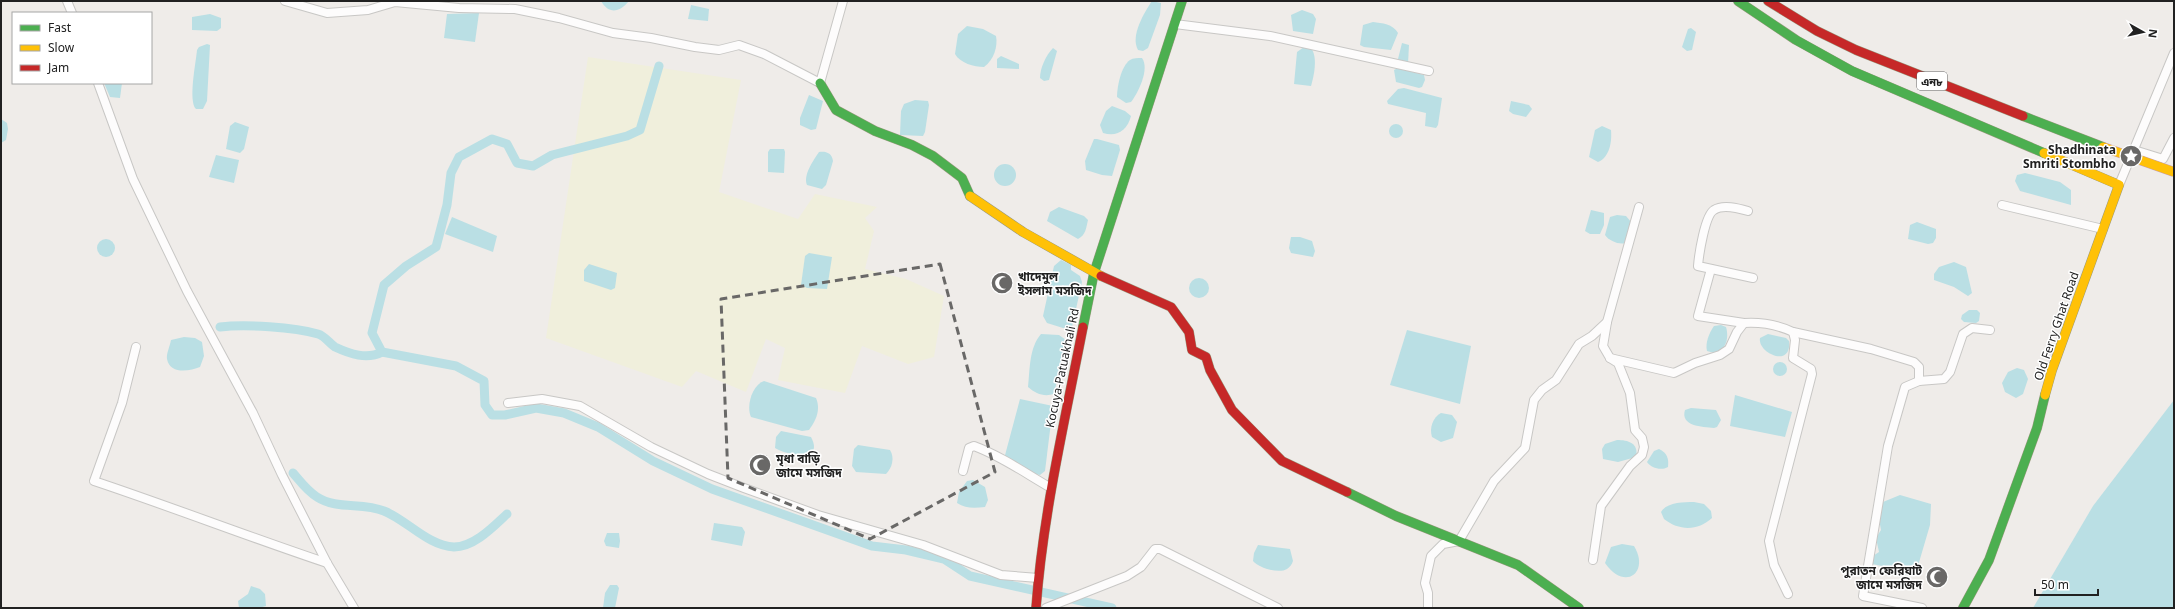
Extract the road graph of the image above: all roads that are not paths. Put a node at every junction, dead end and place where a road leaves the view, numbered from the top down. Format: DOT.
graph roads {
  1 [pos="67,1"];
  2 [pos="285,1"];
  3 [pos="843,1"];
  4 [pos="1182,1"];
  5 [pos="1738,1"];
  6 [pos="1768,1"];
  7 [pos="72,12"];
  8 [pos="1175,24"];
  9 [pos="2174,53"];
  10 [pos="1429,72"];
  11 [pos="820,83"];
  12 [pos="98,84"];
  13 [pos="2174,138"];
  14 [pos="2134,150"];
  15 [pos="2174,172"];
  16 [pos="2119,185"];
  17 [pos="2002,205"];
  18 [pos="1639,207"];
  19 [pos="1748,210"];
  20 [pos="2103,229"];
  21 [pos="1711,269"];
  22 [pos="1094,273"];
  23 [pos="1753,278"];
  24 [pos="1607,322"];
  25 [pos="1744,324"];
  26 [pos="1990,330"];
  27 [pos="1793,332"];
  28 [pos="136,347"];
  29 [pos="1610,358"];
  30 [pos="1919,381"];
  31 [pos="508,403"];
  32 [pos="963,471"];
  33 [pos="1051,488"];
  34 [pos="1459,540"];
  35 [pos="1593,560"];
  36 [pos="327,563"];
  37 [pos="1038,578"];
  38 [pos="1788,594"];
  39 [pos="1036,606"];
  40 [pos="354,608"];
  41 [pos="1046,608"];
  42 [pos="1278,608"];
  43 [pos="1428,608"];
  44 [pos="1579,608"];
  45 [pos="1922,608"];
  46 [pos="1963,608"];
  1 -- 7 [label="street"];
  2 -- 11 [label="street"];
  3 -- 11 [label="street"];
  4 -- 8 [label="main road, Kocuya-Patuakhali Rd"];
  5 -- 16 [label="main road"];
  6 -- 15 [label="main road, এন৮, bridge"];
  8 -- 10 [label="street"];
  8 -- 22 [label="main road, Kocuya-Patuakhali Rd"];
  9 -- 14 [label="street, Old Ferry Ghat Road"];
  11 -- 22 [label="main road"];
  12 -- 36 [label="street"];
  13 -- 14 [label="street"];
  14 -- 16 [label="street, Old Ferry Ghat Road"];
  16 -- 20 [label="main road, Old Ferry Ghat Road"];
  17 -- 20 [label="street"];
  18 -- 24 [label="street"];
  19 -- 21 [label="street"];
  20 -- 46 [label="main road, Old Ferry Ghat Road"];
  21 -- 23 [label="street"];
  21 -- 25 [label="street"];
  22 -- 33 [label="main road, Kocuya-Patuakhali Rd"];
  22 -- 34 [label="main road"];
  24 -- 29 [label="street"];
  24 -- 34 [label="street"];
  25 -- 27 [label="street"];
  25 -- 29 [label="street"];
  26 -- 30 [label="street"];
  27 -- 30 [label="street"];
  27 -- 38 [label="street"];
  28 -- 36 [label="street"];
  29 -- 35 [label="street"];
  30 -- 45 [label="street"];
  31 -- 37 [label="street"];
  32 -- 33 [label="street"];
  33 -- 37 [label="main road, Kocuya-Patuakhali Rd"];
  34 -- 43 [label="street"];
  34 -- 44 [label="main road"];
  36 -- 40 [label="street"];
  37 -- 39 [label="main road, Kocuya-Patuakhali Rd"];
  41 -- 42 [label="street"];
}
